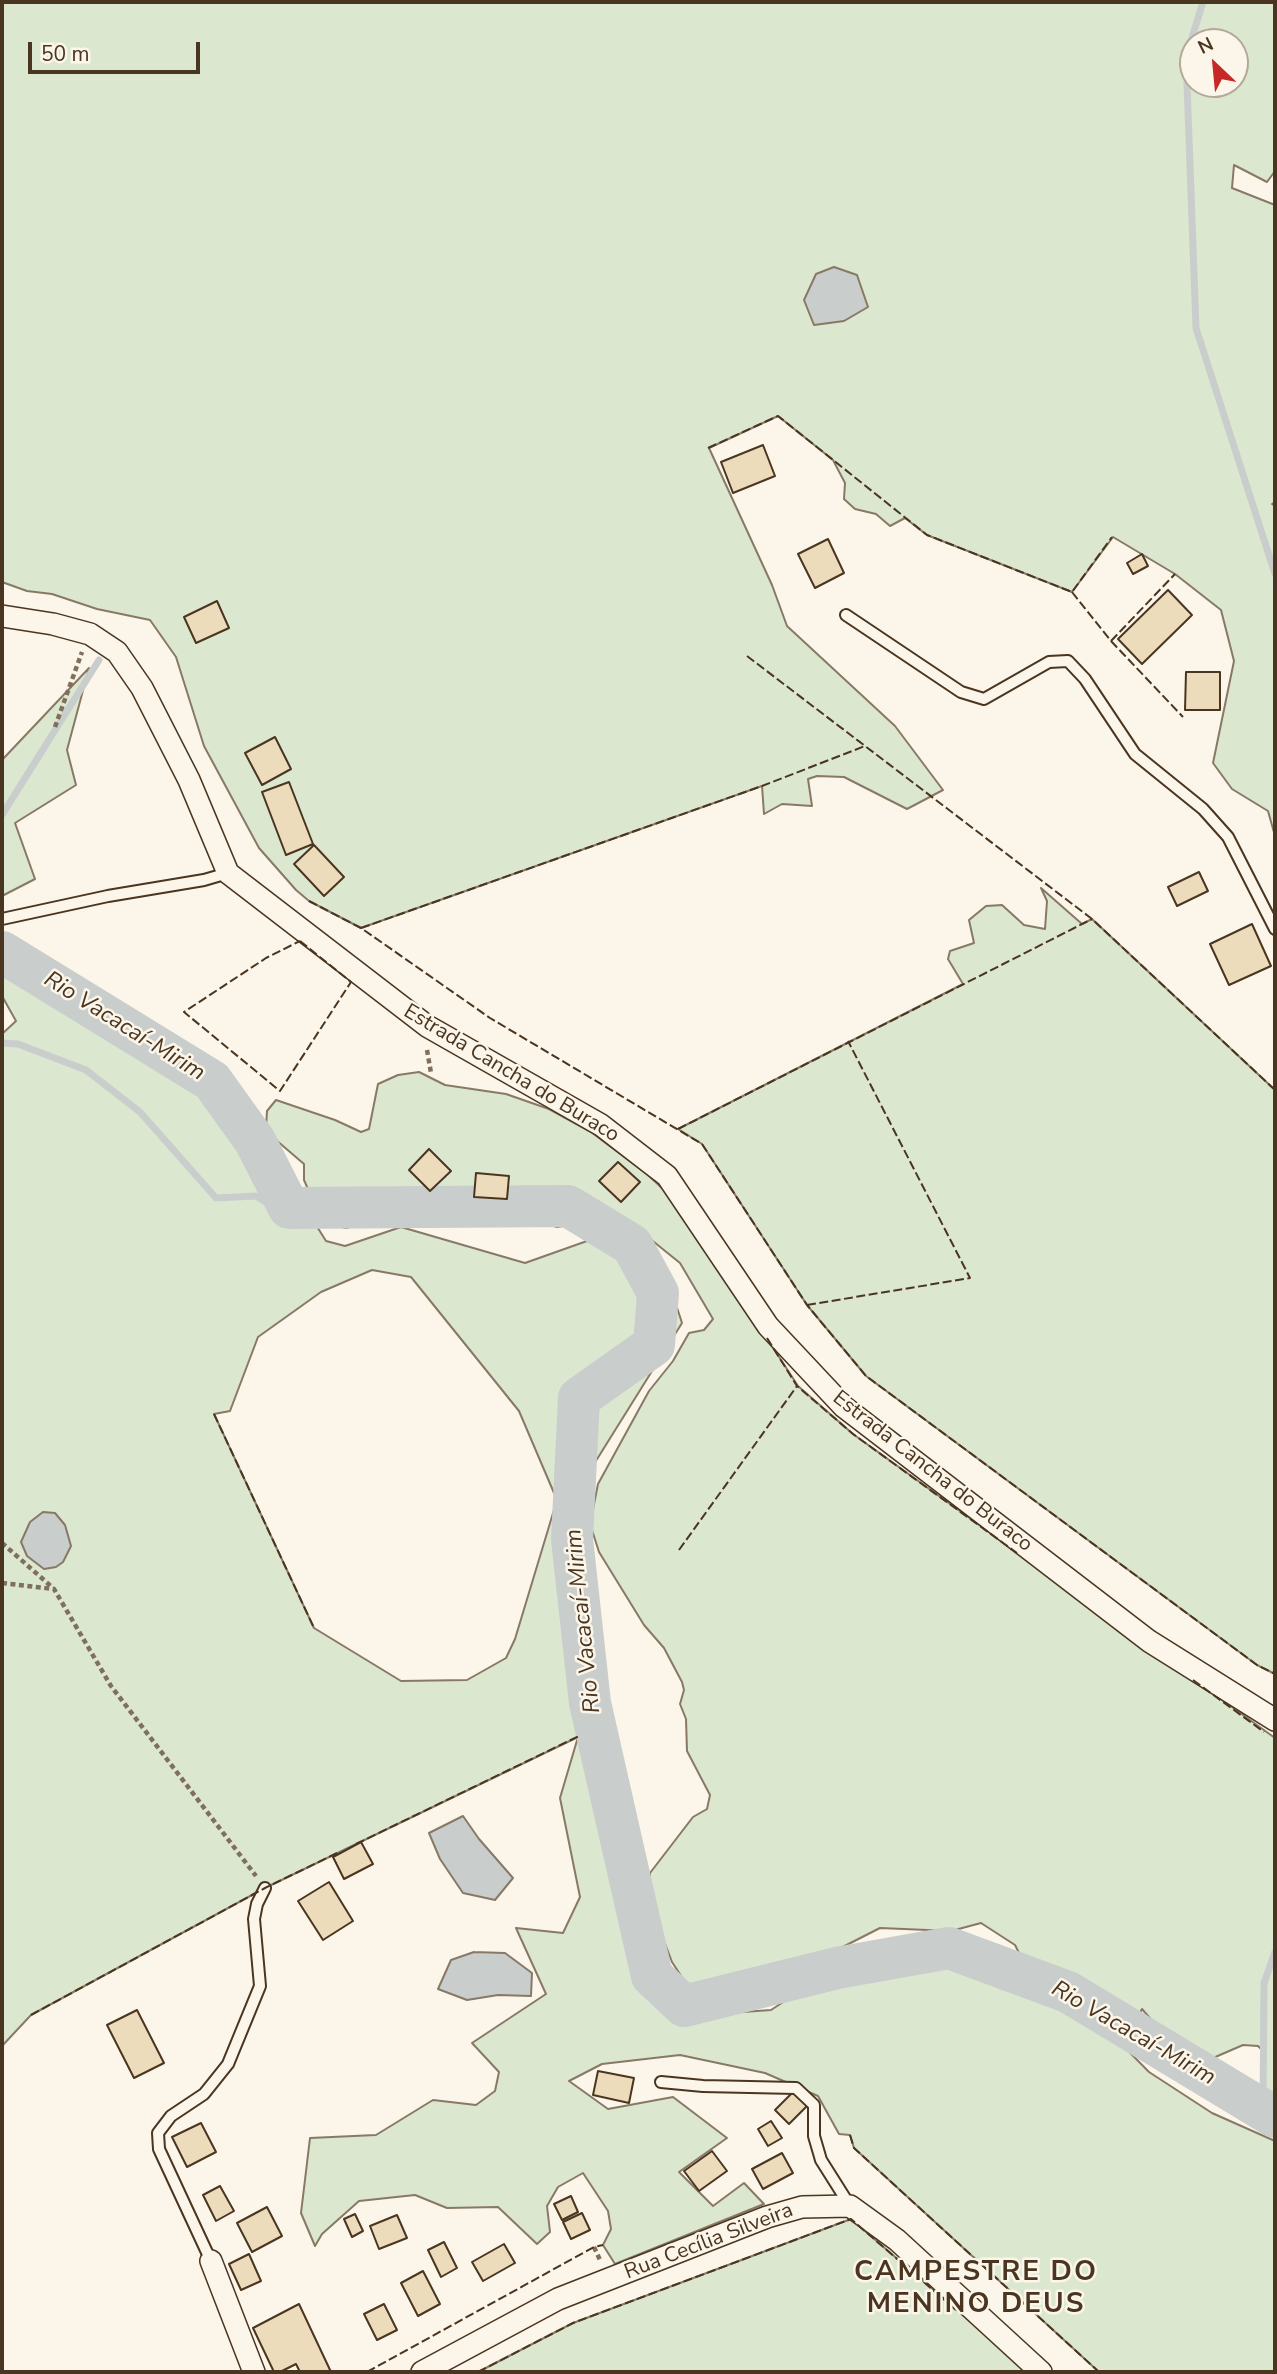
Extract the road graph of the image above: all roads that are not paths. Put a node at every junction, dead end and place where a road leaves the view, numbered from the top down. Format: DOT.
graph roads {
  1 [pos="846,615"];
  2 [pos="2,616"];
  3 [pos="228,873"];
  4 [pos="2,919"];
  5 [pos="1275,929"];
  6 [pos="1272,1716"];
  7 [pos="265,1888"];
  8 [pos="661,2082"];
  9 [pos="850,2206"];
  10 [pos="211,2261"];
  11 [pos="254,2372"];
  12 [pos="422,2372"];
  13 [pos="1041,2372"];
  1 -- 5 [label="lane"];
  2 -- 3 [label="street, Estrada Cancha do Buraco"];
  3 -- 4 [label="lane"];
  3 -- 6 [label="street, Estrada Cancha do Buraco"];
  7 -- 10 [label="lane"];
  8 -- 9 [label="lane"];
  9 -- 12 [label="street, Rua Cecília Silveira"];
  9 -- 13 [label="street"];
  10 -- 11 [label="street"];
}
